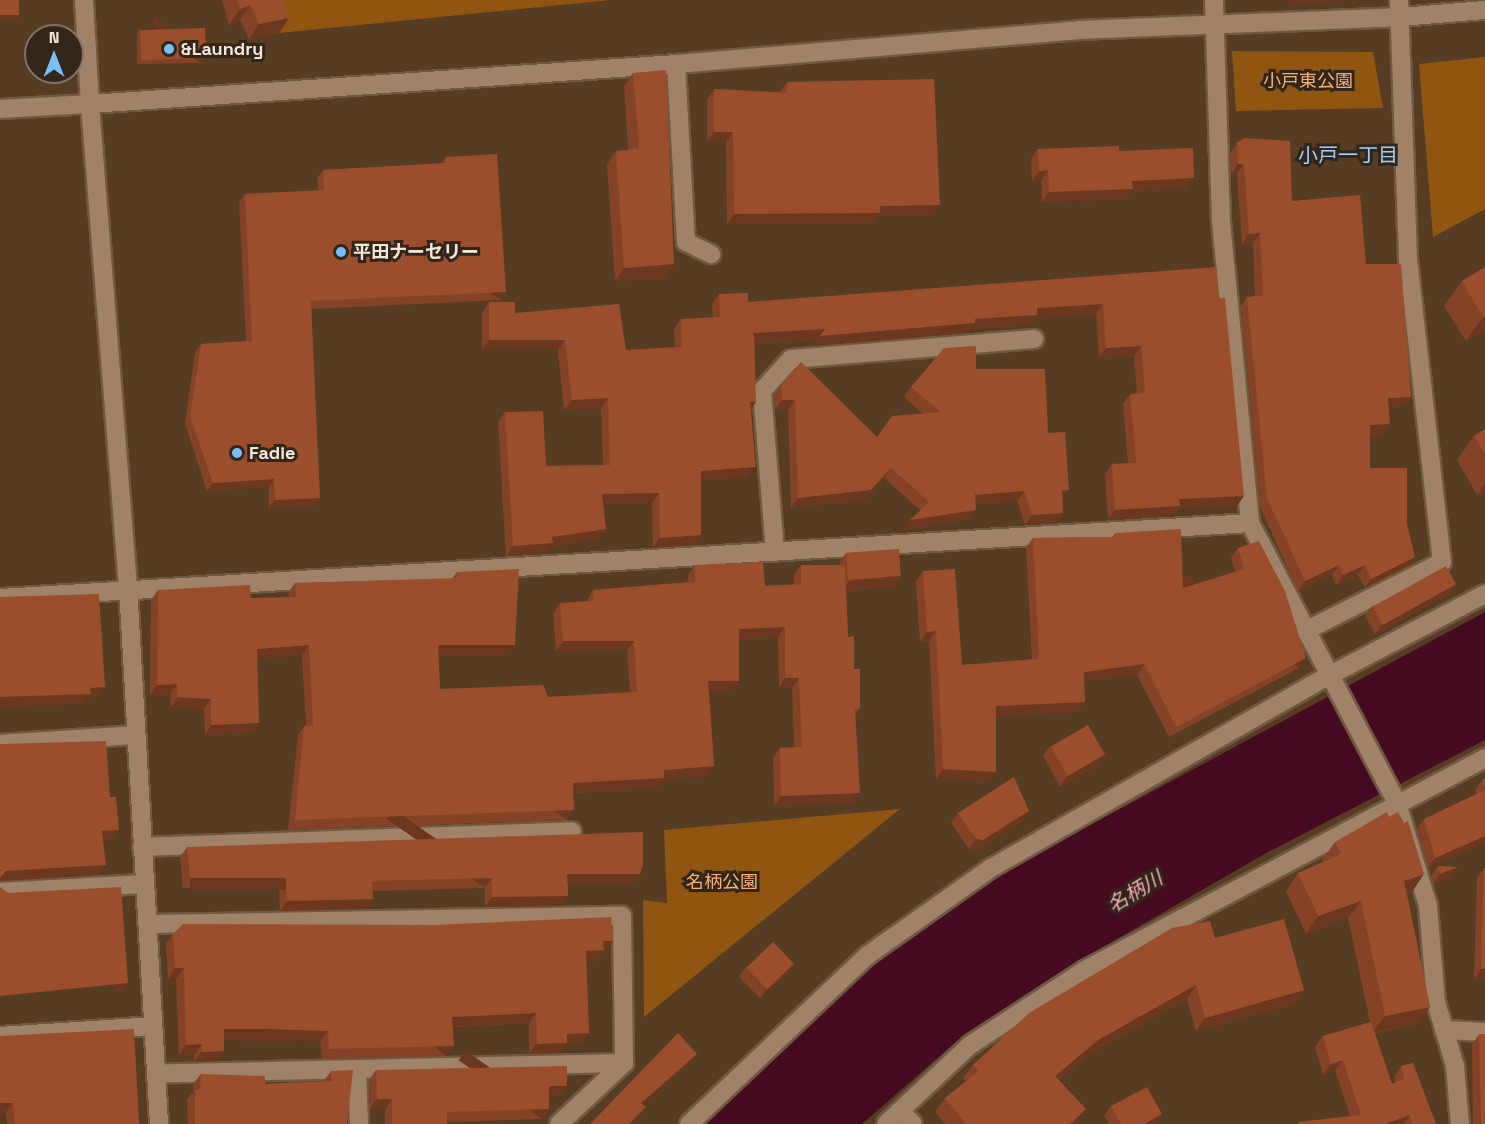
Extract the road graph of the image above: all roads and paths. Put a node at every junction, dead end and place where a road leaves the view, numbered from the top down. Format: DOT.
graph roads {
  1 [pos="84,0"];
  2 [pos="1214,0"];
  3 [pos="1400,8"];
  4 [pos="1485,10"];
  5 [pos="1215,24"];
  6 [pos="676,64"];
  7 [pos="90,104"];
  8 [pos="0,109"];
  9 [pos="711,254"];
  10 [pos="1034,339"];
  11 [pos="1250,523"];
  12 [pos="775,552"];
  13 [pos="128,587"];
  14 [pos="1485,594"];
  15 [pos="0,598"];
  16 [pos="1305,631"];
  17 [pos="1330,675"];
  18 [pos="136,735"];
  19 [pos="0,744"];
  20 [pos="1485,758"];
  21 [pos="1397,802"];
  22 [pos="572,831"];
  23 [pos="142,847"];
  24 [pos="144,884"];
  25 [pos="0,892"];
  26 [pos="149,924"];
  27 [pos="153,1026"];
  28 [pos="1444,1030"];
  29 [pos="1485,1032"];
  30 [pos="0,1036"];
  31 [pos="624,1063"];
  32 [pos="357,1071"];
  33 [pos="157,1074"];
  34 [pos="907,1117"];
  35 [pos="159,1124"];
  36 [pos="359,1124"];
  37 [pos="559,1124"];
  38 [pos="689,1124"];
  39 [pos="886,1124"];
  40 [pos="1460,1124"];
  1 -- 7 [label="street"];
  2 -- 5 [label="street"];
  3 -- 4 [label="street"];
  3 -- 5 [label="street"];
  3 -- 16 [label="street"];
  5 -- 6 [label="street"];
  5 -- 11 [label="street"];
  6 -- 7 [label="street"];
  6 -- 9 [label="street"];
  7 -- 8 [label="street"];
  7 -- 13 [label="street"];
  10 -- 12 [label="street"];
  11 -- 12 [label="street"];
  11 -- 16 [label="street"];
  12 -- 13 [label="street"];
  13 -- 15 [label="street"];
  13 -- 18 [label="street"];
  14 -- 17 [label="street"];
  16 -- 17 [label="street"];
  17 -- 21 [label="street"];
  17 -- 38 [label="street"];
  18 -- 19 [label="street"];
  18 -- 23 [label="street"];
  20 -- 21 [label="street"];
  21 -- 28 [label="street"];
  21 -- 34 [label="street"];
  22 -- 23 [label="street"];
  23 -- 24 [label="street"];
  24 -- 25 [label="street"];
  24 -- 26 [label="street"];
  26 -- 27 [label="street"];
  26 -- 31 [label="street"];
  27 -- 30 [label="street"];
  27 -- 33 [label="street"];
  28 -- 29 [label="street"];
  28 -- 40 [label="street"];
  31 -- 32 [label="street"];
  31 -- 37 [label="street"];
  32 -- 33 [label="street"];
  32 -- 36 [label="street"];
  33 -- 35 [label="street"];
  34 -- 39 [label="street"];
}
